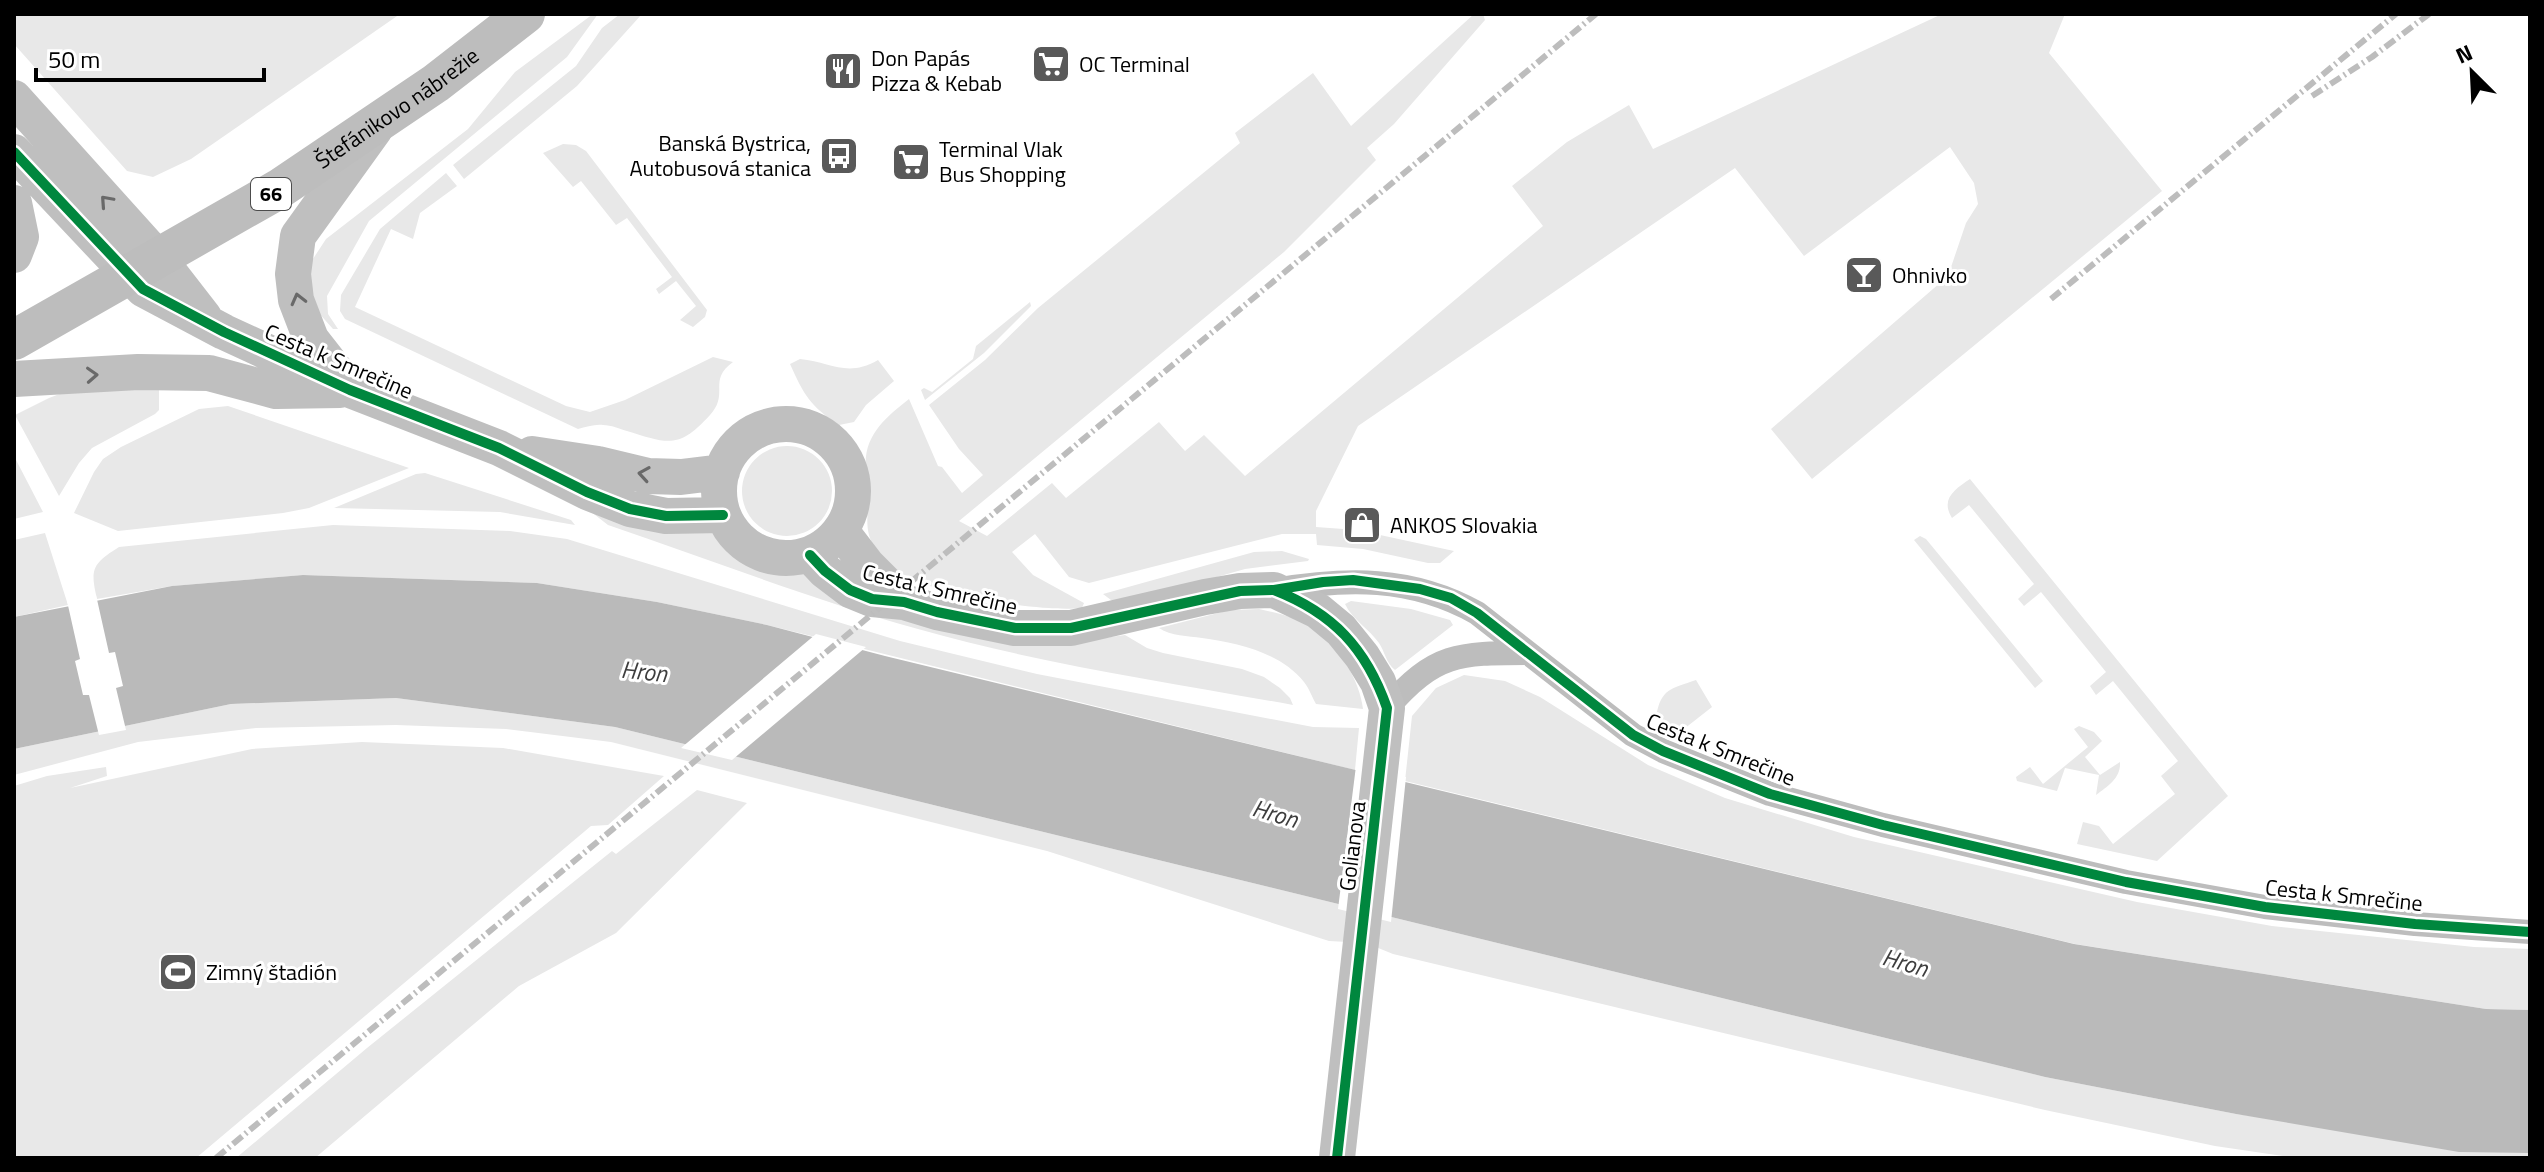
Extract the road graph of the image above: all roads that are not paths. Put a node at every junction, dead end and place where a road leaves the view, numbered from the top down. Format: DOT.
graph roads {
  1 [pos="525,14"];
  2 [pos="14,98"];
  3 [pos="379,123"];
  4 [pos="14,152"];
  5 [pos="14,203"];
  6 [pos="14,255"];
  7 [pos="145,267"];
  8 [pos="14,340"];
  9 [pos="14,379"];
  10 [pos="350,390"];
  11 [pos="499,448"];
  12 [pos="722,472"];
  13 [pos="723,515"];
  14 [pos="841,531"];
  15 [pos="810,555"];
  16 [pos="1274,590"];
  17 [pos="904,602"];
  18 [pos="1528,653"];
  19 [pos="1386,723"];
  20 [pos="2530,932"];
  21 [pos="1337,1158"];
  1 -- 3 [label="main road, Štefánikovo nábrežie / 66"];
  7 -- 2 [label="street, one-way"];
  3 -- 7 [label="main road, Štefánikovo nábrežie / 66"];
  10 -- 3 [label="street, Cesta k Smrečine, one-way"];
  4 -- 7 [label="street"];
  5 -- 6 [label="street"];
  7 -- 8 [label="main road, Štefánikovo nábrežie / 66"];
  7 -- 10 [label="street, Cesta k Smrečine"];
  9 -- 10 [label="street, Cesta k Smrečine, one-way"];
  10 -- 11 [label="street, Cesta k Smrečine"];
  12 -- 11 [label="street, Cesta k Smrečine, one-way"];
  11 -- 13 [label="street, Cesta k Smrečine"];
  12 -- 13 [label="street"];
  12 -- 14 [label="street"];
  13 -- 15 [label="street"];
  14 -- 15 [label="street"];
  14 -- 17 [label="street, Cesta k Smrečine"];
  15 -- 17 [label="street, Cesta k Smrečine"];
  16 -- 17 [label="street, Cesta k Smrečine"];
  16 -- 18 [label="street, Cesta k Smrečine"];
  16 -- 19 [label="street"];
  18 -- 19 [label="street"];
  18 -- 20 [label="street, Cesta k Smrečine"];
  19 -- 21 [label="street, Golianova"];
}
